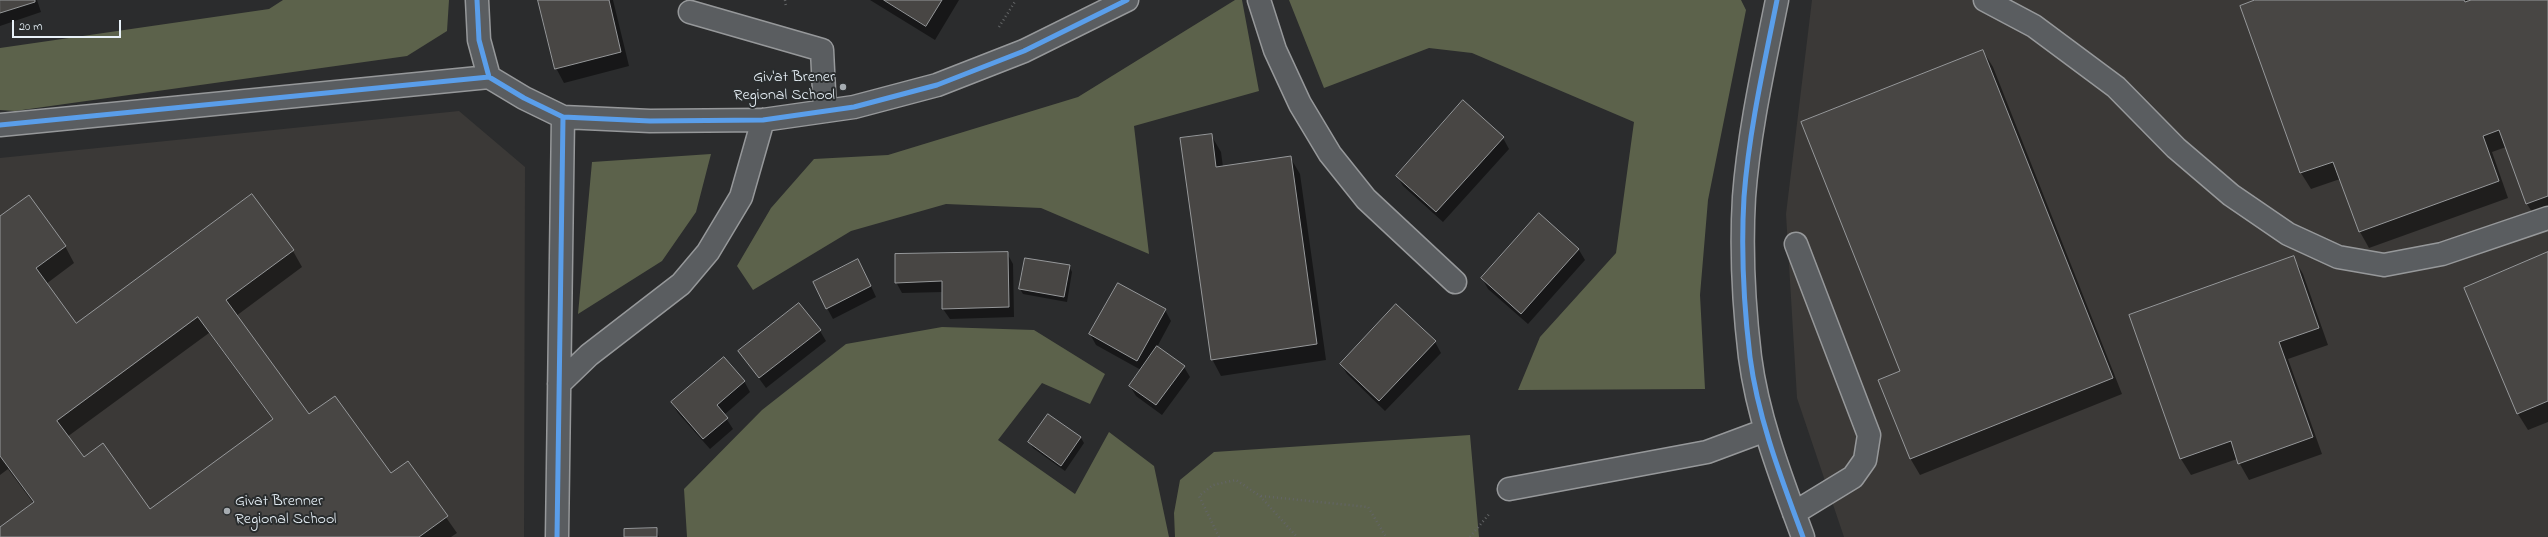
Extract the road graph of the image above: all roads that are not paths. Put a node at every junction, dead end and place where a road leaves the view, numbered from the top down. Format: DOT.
graph roads {
  1 [pos="477,0"];
  2 [pos="1127,0"];
  3 [pos="1259,0"];
  4 [pos="1777,0"];
  5 [pos="1985,0"];
  6 [pos="690,12"];
  7 [pos="489,77"];
  8 [pos="825,111"];
  9 [pos="563,117"];
  10 [pos="763,120"];
  11 [pos="0,125"];
  12 [pos="2548,218"];
  13 [pos="1796,244"];
  14 [pos="1455,282"];
  15 [pos="559,384"];
  16 [pos="1766,430"];
  17 [pos="1509,488"];
  18 [pos="1794,513"];
  19 [pos="557,537"];
  20 [pos="1804,537"];
  1 -- 7 [label="street"];
  2 -- 8 [label="street"];
  3 -- 14 [label="street"];
  4 -- 16 [label="street"];
  5 -- 12 [label="street"];
  6 -- 8 [label="street"];
  7 -- 9 [label="street"];
  7 -- 11 [label="street"];
  8 -- 10 [label="street"];
  9 -- 10 [label="street"];
  9 -- 15 [label="street"];
  10 -- 15 [label="street"];
  13 -- 18 [label="street"];
  15 -- 19 [label="street"];
  16 -- 17 [label="street"];
  16 -- 18 [label="street"];
  18 -- 20 [label="street"];
}
